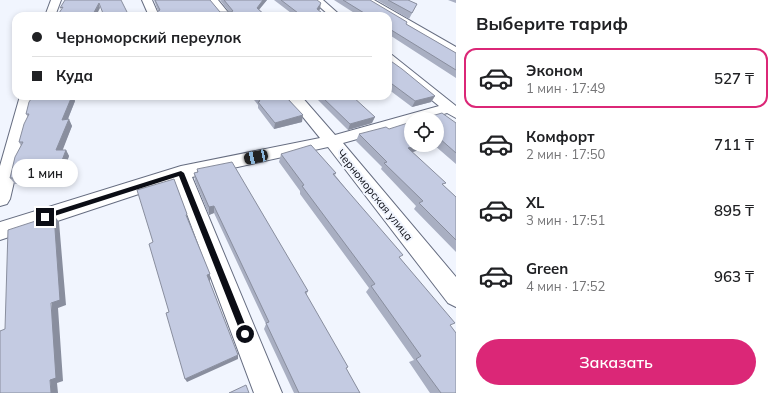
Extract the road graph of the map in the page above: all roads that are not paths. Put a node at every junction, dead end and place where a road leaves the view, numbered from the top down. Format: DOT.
graph roads {
  1 [pos="56,0"];
  2 [pos="147,0"];
  3 [pos="213,0"];
  4 [pos="317,0"];
  5 [pos="367,0"];
  6 [pos="52,12"];
  7 [pos="152,12"];
  8 [pos="223,12"];
  9 [pos="331,12"];
  10 [pos="388,12"];
  11 [pos="392,15"];
  12 [pos="456,52"];
  13 [pos="392,61"];
  14 [pos="26,100"];
  15 [pos="296,100"];
  16 [pos="453,111"];
  17 [pos="332,141"];
  18 [pos="181,173"];
  19 [pos="0,198"];
  20 [pos="0,231"];
  21 [pos="456,294"];
  22 [pos="268,393"];
  1 -- 6 [label="street"];
  2 -- 7 [label="street"];
  3 -- 8 [label="street"];
  4 -- 9 [label="street"];
  5 -- 10 [label="street"];
  11 -- 12 [label="street"];
  13 -- 16 [label="street"];
  14 -- 19 [label="street"];
  15 -- 17 [label="street, Черноморская улица"];
  16 -- 17 [label="street"];
  17 -- 18 [label="street"];
  17 -- 21 [label="street, Черноморская улица"];
  18 -- 20 [label="street"];
  18 -- 22 [label="street"];
}
